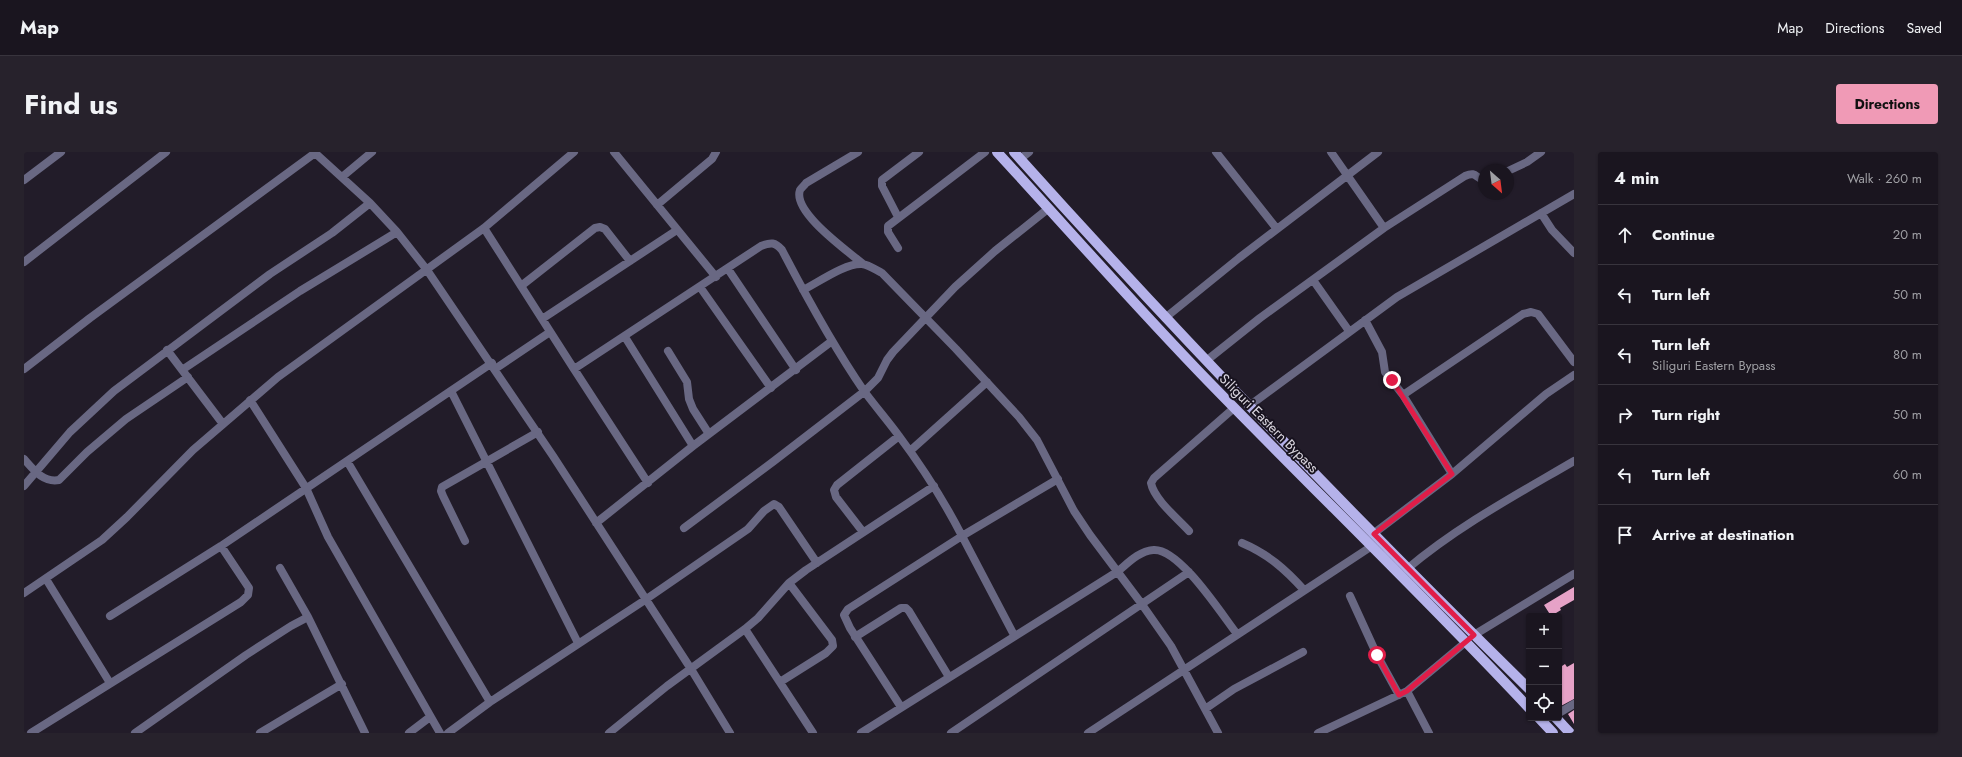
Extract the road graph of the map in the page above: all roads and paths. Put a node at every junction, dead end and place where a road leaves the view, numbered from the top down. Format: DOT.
graph roads {
  1 [pos="61,152"];
  2 [pos="166,152"];
  3 [pos="372,152"];
  4 [pos="574,152"];
  5 [pos="614,152"];
  6 [pos="716,152"];
  7 [pos="858,152"];
  8 [pos="919,152"];
  9 [pos="985,152"];
  10 [pos="997,152"];
  11 [pos="1030,152"];
  12 [pos="1216,152"];
  13 [pos="1331,152"];
  14 [pos="1378,152"];
  15 [pos="1541,152"];
  16 [pos="314,153"];
  17 [pos="1017,155"];
  18 [pos="1514,168"];
  19 [pos="1346,174"];
  20 [pos="1478,176"];
  21 [pos="342,177"];
  22 [pos="24,180"];
  23 [pos="1574,194"];
  24 [pos="370,203"];
  25 [pos="657,205"];
  26 [pos="1049,208"];
  27 [pos="1541,213"];
  28 [pos="898,217"];
  29 [pos="484,228"];
  30 [pos="1384,228"];
  31 [pos="1276,229"];
  32 [pos="677,230"];
  33 [pos="398,232"];
  34 [pos="898,248"];
  35 [pos="1574,253"];
  36 [pos="630,261"];
  37 [pos="24,262"];
  38 [pos="863,264"];
  39 [pos="728,269"];
  40 [pos="427,270"];
  41 [pos="716,277"];
  42 [pos="1313,280"];
  43 [pos="521,286"];
  44 [pos="700,287"];
  45 [pos="803,290"];
  46 [pos="926,318"];
  47 [pos="1165,318"];
  48 [pos="542,319"];
  49 [pos="1364,320"];
  50 [pos="1349,331"];
  51 [pos="550,332"];
  52 [pos="625,337"];
  53 [pos="832,341"];
  54 [pos="167,350"];
  55 [pos="668,351"];
  56 [pos="1206,361"];
  57 [pos="1574,362"];
  58 [pos="493,366"];
  59 [pos="24,369"];
  60 [pos="574,369"];
  61 [pos="182,370"];
  62 [pos="796,370"];
  63 [pos="1574,375"];
  64 [pos="188,377"];
  65 [pos="987,382"];
  66 [pos="771,388"];
  67 [pos="450,391"];
  68 [pos="865,391"];
  69 [pos="1403,395"];
  70 [pos="250,400"];
  71 [pos="1249,406"];
  72 [pos="1234,408"];
  73 [pos="223,424"];
  74 [pos="538,432"];
  75 [pos="708,434"];
  76 [pos="899,436"];
  77 [pos="693,446"];
  78 [pos="910,452"];
  79 [pos="24,459"];
  80 [pos="347,460"];
  81 [pos="1574,461"];
  82 [pos="486,462"];
  83 [pos="36,473"];
  84 [pos="1452,474"];
  85 [pos="1058,479"];
  86 [pos="648,483"];
  87 [pos="24,486"];
  88 [pos="934,486"];
  89 [pos="306,488"];
  90 [pos="596,523"];
  91 [pos="684,528"];
  92 [pos="1189,531"];
  93 [pos="863,532"];
  94 [pos="1374,534"];
  95 [pos="962,536"];
  96 [pos="465,541"];
  97 [pos="1242,543"];
  98 [pos="221,546"];
  99 [pos="1372,546"];
  100 [pos="817,563"];
  101 [pos="280,568"];
  102 [pos="1407,569"];
  103 [pos="1117,572"];
  104 [pos="1189,572"];
  105 [pos="1574,574"];
  106 [pos="46,579"];
  107 [pos="789,583"];
  108 [pos="1304,590"];
  109 [pos="24,593"];
  110 [pos="1350,596"];
  111 [pos="645,600"];
  112 [pos="1141,603"];
  113 [pos="110,616"];
  114 [pos="308,617"];
  115 [pos="745,629"];
  116 [pos="1237,634"];
  117 [pos="1014,635"];
  118 [pos="856,637"];
  119 [pos="1471,638"];
  120 [pos="578,643"];
  121 [pos="1303,652"];
  122 [pos="691,669"];
  123 [pos="1184,670"];
  124 [pos="949,677"];
  125 [pos="780,682"];
  126 [pos="110,683"];
  127 [pos="342,684"];
  128 [pos="1526,686"];
  129 [pos="1403,693"];
  130 [pos="490,702"];
  131 [pos="1526,704"];
  132 [pos="1574,704"];
  133 [pos="902,707"];
  134 [pos="1205,709"];
  135 [pos="1562,711"];
  136 [pos="430,717"];
  137 [pos="1542,721"];
  138 [pos="1559,721"];
  139 [pos="31,733"];
  140 [pos="135,733"];
  141 [pos="260,733"];
  142 [pos="365,733"];
  143 [pos="409,733"];
  144 [pos="440,733"];
  145 [pos="448,733"];
  146 [pos="609,733"];
  147 [pos="730,733"];
  148 [pos="814,733"];
  149 [pos="861,733"];
  150 [pos="951,733"];
  151 [pos="1088,733"];
  152 [pos="1218,733"];
  153 [pos="1318,733"];
  154 [pos="1429,733"];
  155 [pos="1553,733"];
  156 [pos="1570,733"];
  1 -- 22 [label="street"];
  2 -- 37 [label="street"];
  3 -- 21 [label="street"];
  4 -- 29 [label="street"];
  5 -- 25 [label="street"];
  6 -- 25 [label="street"];
  7 -- 38 [label="street"];
  8 -- 28 [label="street"];
  9 -- 28 [label="street"];
  10 -- 26 [label="main road, Siliguri Eastern Bypass"];
  11 -- 17 [label="street"];
  12 -- 31 [label="street"];
  13 -- 19 [label="street"];
  14 -- 19 [label="street"];
  15 -- 18 [label="street"];
  16 -- 21 [label="street"];
  16 -- 59 [label="street"];
  17 -- 47 [label="main road, Siliguri Eastern Bypass"];
  19 -- 30 [label="street"];
  19 -- 31 [label="street"];
  20 -- 30 [label="street"];
  21 -- 24 [label="street"];
  23 -- 27 [label="street"];
  24 -- 33 [label="street"];
  24 -- 54 [label="street"];
  25 -- 32 [label="street"];
  26 -- 46 [label="street"];
  26 -- 72 [label="main road, Siliguri Eastern Bypass"];
  27 -- 35 [label="street"];
  27 -- 49 [label="street"];
  28 -- 34 [label="street"];
  29 -- 40 [label="street"];
  29 -- 43 [label="street"];
  30 -- 42 [label="street"];
  31 -- 47 [label="street"];
  32 -- 36 [label="street"];
  32 -- 41 [label="street"];
  33 -- 40 [label="street"];
  33 -- 61 [label="street"];
  36 -- 43 [label="street"];
  36 -- 48 [label="street"];
  38 -- 45 [label="street"];
  38 -- 46 [label="street"];
  39 -- 41 [label="street"];
  39 -- 45 [label="street"];
  39 -- 62 [label="street"];
  40 -- 58 [label="street"];
  40 -- 70 [label="street"];
  41 -- 44 [label="street"];
  42 -- 50 [label="street"];
  42 -- 56 [label="street"];
  43 -- 48 [label="street"];
  44 -- 52 [label="street"];
  44 -- 66 [label="street"];
  45 -- 53 [label="street"];
  46 -- 65 [label="street"];
  46 -- 68 [label="street"];
  47 -- 56 [label="main road, Siliguri Eastern Bypass"];
  48 -- 51 [label="street"];
  49 -- 50 [label="street"];
  49 -- 69 [label="street"];
  50 -- 71 [label="street"];
  51 -- 58 [label="street"];
  51 -- 60 [label="street"];
  52 -- 60 [label="street"];
  52 -- 77 [label="street"];
  53 -- 62 [label="street"];
  53 -- 68 [label="street"];
  54 -- 61 [label="street"];
  54 -- 83 [label="street"];
  55 -- 75 [label="street"];
  56 -- 71 [label="main road, Siliguri Eastern Bypass"];
  57 -- 69 [label="street"];
  58 -- 67 [label="street"];
  58 -- 74 [label="street"];
  60 -- 86 [label="street"];
  61 -- 64 [label="street"];
  62 -- 66 [label="street"];
  63 -- 84 [label="street"];
  64 -- 73 [label="street"];
  64 -- 83 [label="street"];
  65 -- 78 [label="street"];
  65 -- 85 [label="street"];
  66 -- 75 [label="street"];
  67 -- 80 [label="street"];
  67 -- 82 [label="street"];
  68 -- 76 [label="street"];
  68 -- 91 [label="street"];
  69 -- 84 [label="street"];
  70 -- 73 [label="street"];
  70 -- 89 [label="street"];
  71 -- 94 [label="main road, Siliguri Eastern Bypass"];
  72 -- 92 [label="street"];
  72 -- 99 [label="main road, Siliguri Eastern Bypass"];
  73 -- 106 [label="street"];
  74 -- 82 [label="street"];
  74 -- 90 [label="street"];
  75 -- 77 [label="street"];
  76 -- 78 [label="street"];
  76 -- 93 [label="street"];
  77 -- 86 [label="street"];
  78 -- 88 [label="street"];
  79 -- 83 [label="street"];
  80 -- 89 [label="street"];
  80 -- 130 [label="street"];
  81 -- 102 [label="street"];
  82 -- 96 [label="street"];
  82 -- 120 [label="street"];
  83 -- 87 [label="street"];
  84 -- 94 [label="street"];
  85 -- 95 [label="street"];
  85 -- 103 [label="street"];
  86 -- 90 [label="street"];
  88 -- 93 [label="street"];
  88 -- 95 [label="street"];
  89 -- 98 [label="street"];
  89 -- 136 [label="street"];
  90 -- 111 [label="street"];
  93 -- 100 [label="street"];
  94 -- 102 [label="main road, Siliguri Eastern Bypass"];
  95 -- 117 [label="street"];
  95 -- 118 [label="street"];
  97 -- 108 [label="street"];
  98 -- 113 [label="street"];
  98 -- 126 [label="street"];
  99 -- 108 [label="street"];
  99 -- 119 [label="main road, Siliguri Eastern Bypass"];
  100 -- 107 [label="street"];
  100 -- 111 [label="street"];
  101 -- 114 [label="street"];
  102 -- 119 [label="main road, Siliguri Eastern Bypass"];
  103 -- 104 [label="street"];
  103 -- 112 [label="street"];
  103 -- 117 [label="street"];
  104 -- 112 [label="street"];
  104 -- 116 [label="street"];
  105 -- 119 [label="street"];
  106 -- 109 [label="street"];
  106 -- 126 [label="street"];
  107 -- 115 [label="street"];
  107 -- 125 [label="street"];
  108 -- 116 [label="street"];
  110 -- 129 [label="street"];
  111 -- 120 [label="street"];
  111 -- 122 [label="street"];
  112 -- 123 [label="street"];
  112 -- 150 [label="street"];
  114 -- 127 [label="street"];
  114 -- 140 [label="street"];
  115 -- 122 [label="street"];
  115 -- 125 [label="street"];
  116 -- 123 [label="street"];
  117 -- 124 [label="street"];
  118 -- 124 [label="street"];
  118 -- 133 [label="street"];
  119 -- 128 [label="main road, Siliguri Eastern Bypass"];
  119 -- 129 [label="street"];
  119 -- 131 [label="main road, Siliguri Eastern Bypass"];
  120 -- 130 [label="street"];
  121 -- 134 [label="street"];
  122 -- 146 [label="street"];
  122 -- 147 [label="street"];
  123 -- 134 [label="street"];
  123 -- 151 [label="street"];
  124 -- 133 [label="street"];
  125 -- 148 [label="street"];
  126 -- 139 [label="street"];
  127 -- 141 [label="street"];
  127 -- 142 [label="street"];
  129 -- 153 [label="street"];
  129 -- 154 [label="street"];
  130 -- 145 [label="street"];
  132 -- 135 [label="street"];
  133 -- 149 [label="street"];
  134 -- 152 [label="street"];
  136 -- 143 [label="street"];
  136 -- 144 [label="street"];
  137 -- 155 [label="main road"];
  138 -- 156 [label="main road"];
}
